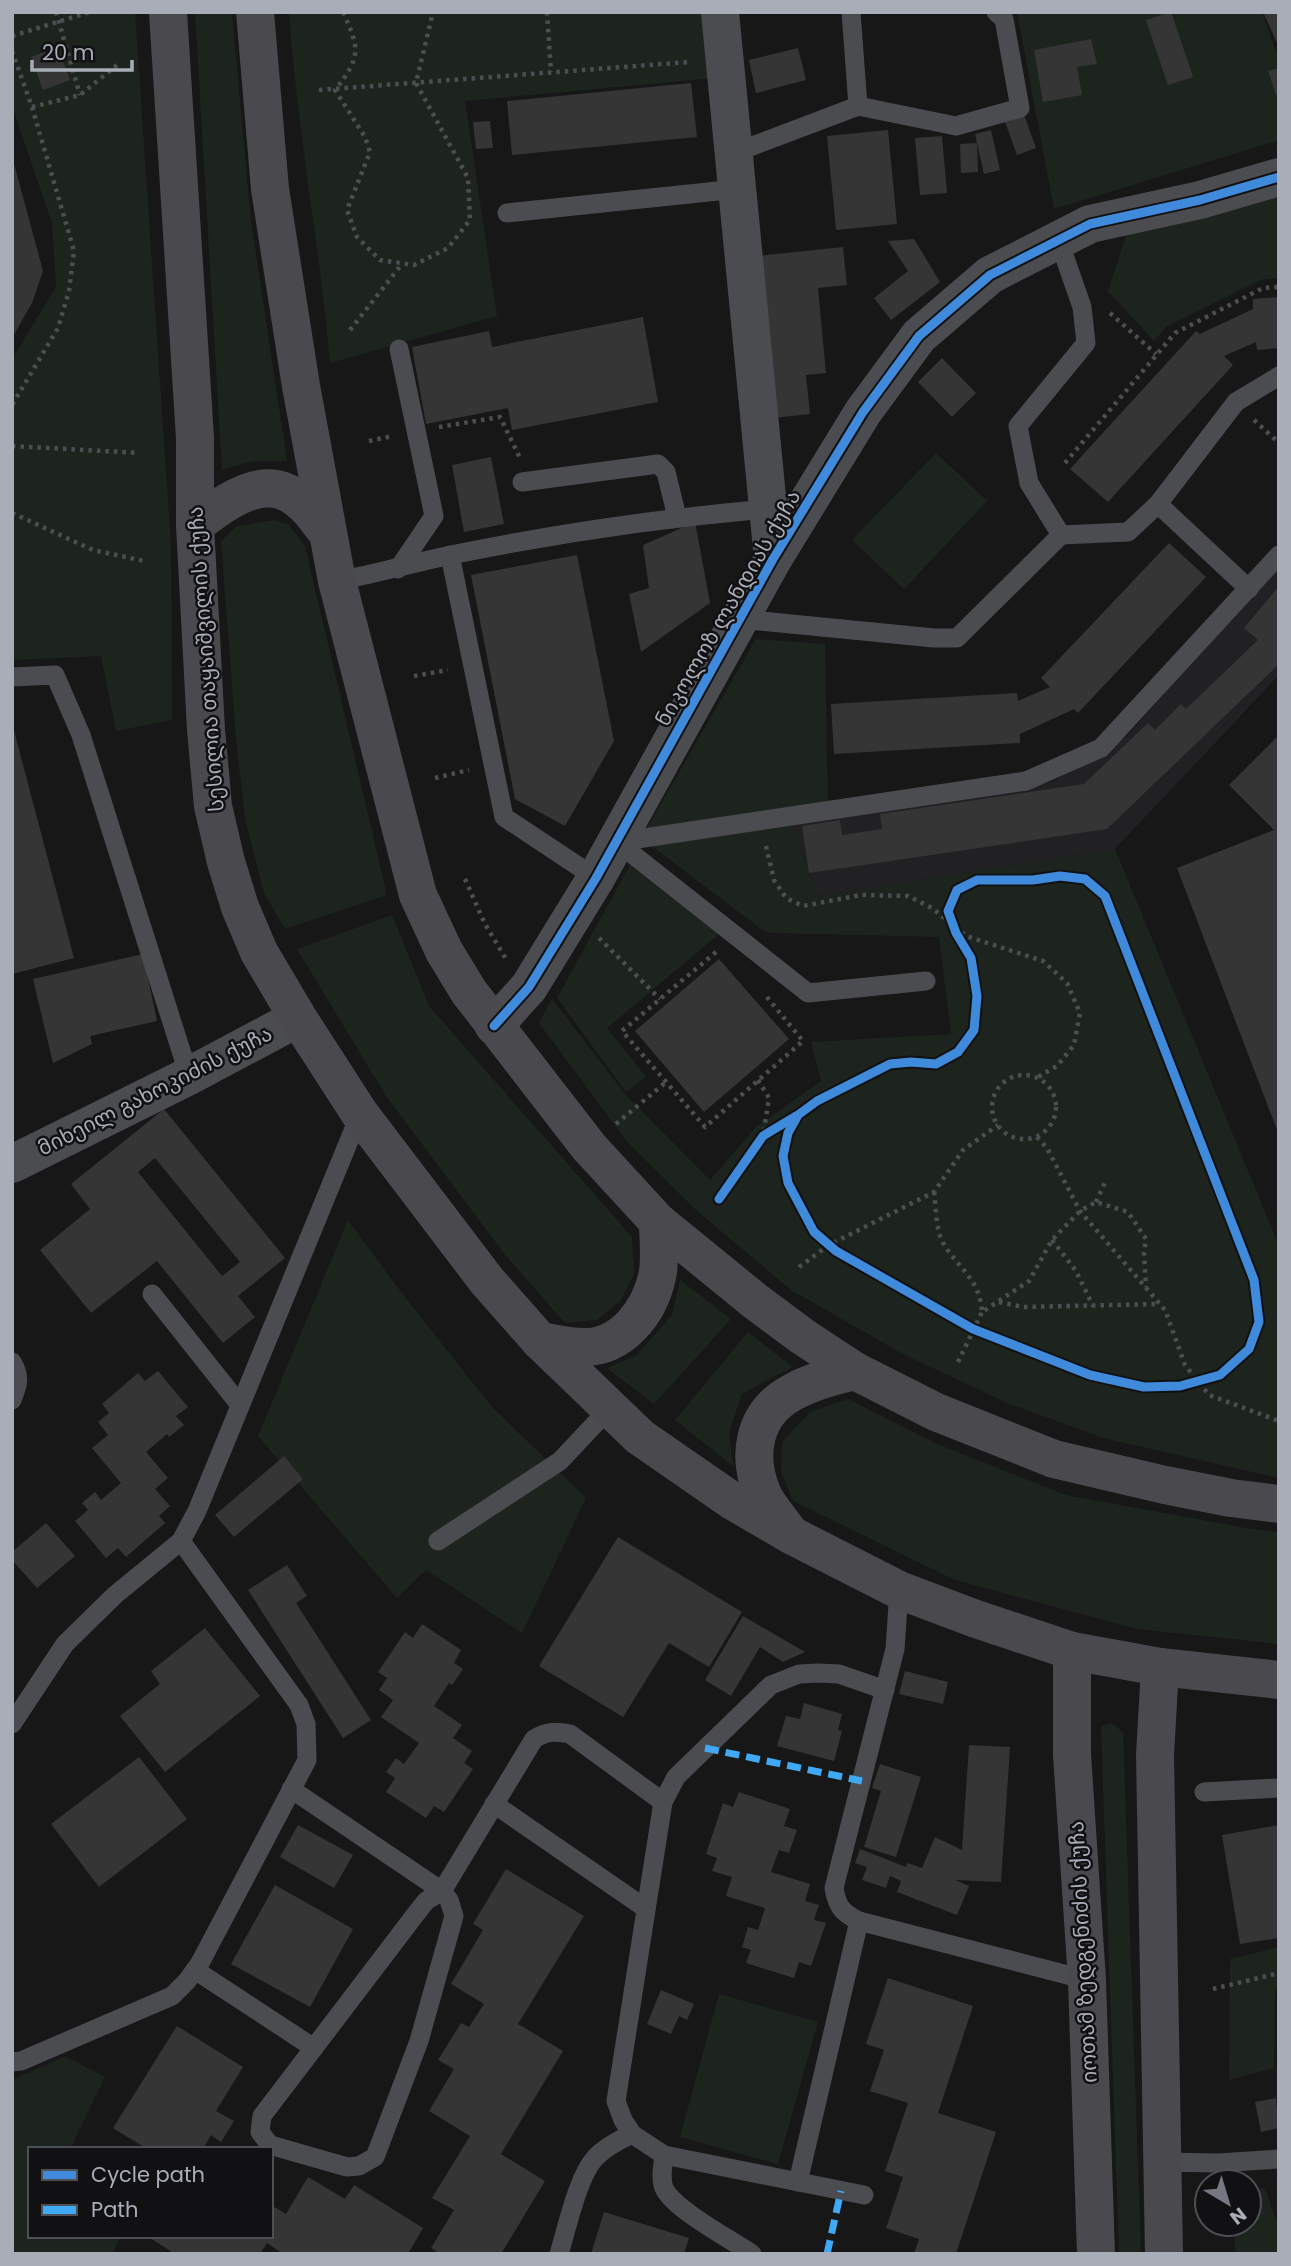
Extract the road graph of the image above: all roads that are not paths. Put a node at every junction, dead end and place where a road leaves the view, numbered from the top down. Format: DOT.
graph roads {
  1 [pos="168,12"];
  2 [pos="255,12"];
  3 [pos="720,12"];
  4 [pos="851,12"];
  5 [pos="996,12"];
  6 [pos="858,106"];
  7 [pos="735,171"];
  8 [pos="1279,177"];
  9 [pos="508,213"];
  10 [pos="1059,241"];
  11 [pos="399,349"];
  12 [pos="1279,376"];
  13 [pos="527,481"];
  14 [pos="1158,503"];
  15 [pos="767,509"];
  16 [pos="677,517"];
  17 [pos="195,525"];
  18 [pos="327,532"];
  19 [pos="1061,535"];
  20 [pos="450,555"];
  21 [pos="1279,555"];
  22 [pos="773,559"];
  23 [pos="398,569"];
  24 [pos="337,581"];
  25 [pos="1249,589"];
  26 [pos="740,619"];
  27 [pos="12,677"];
  28 [pos="617,842"];
  29 [pos="596,878"];
  30 [pos="926,981"];
  31 [pos="298,1018"];
  32 [pos="494,1026"];
  33 [pos="189,1076"];
  34 [pos="360,1114"];
  35 [pos="12,1164"];
  36 [pos="658,1222"];
  37 [pos="152,1294"];
  38 [pos="540,1341"];
  39 [pos="12,1362"];
  40 [pos="855,1371"];
  41 [pos="12,1401"];
  42 [pos="240,1405"];
  43 [pos="609,1409"];
  44 [pos="1279,1504"];
  45 [pos="791,1535"];
  46 [pos="181,1541"];
  47 [pos="438,1541"];
  48 [pos="899,1590"];
  49 [pos="1072,1651"];
  50 [pos="1160,1667"];
  51 [pos="1279,1680"];
  52 [pos="885,1690"];
  53 [pos="12,1724"];
  54 [pos="292,1788"];
  55 [pos="1279,1788"];
  56 [pos="1204,1792"];
  57 [pos="663,1802"];
  58 [pos="494,1804"];
  59 [pos="442,1891"];
  60 [pos="645,1908"];
  61 [pos="859,1921"];
  62 [pos="195,1970"];
  63 [pos="1087,1980"];
  64 [pos="314,2048"];
  65 [pos="15,2063"];
  66 [pos="632,2133"];
  67 [pos="664,2155"];
  68 [pos="1279,2159"];
  69 [pos="1162,2162"];
  70 [pos="799,2182"];
  71 [pos="864,2195"];
  72 [pos="559,2254"];
  73 [pos="752,2254"];
  74 [pos="1096,2254"];
  75 [pos="1164,2254"];
  1 -- 17 [label="main road, სესილია თაყაიშვილის ქუჩა"];
  2 -- 18 [label="main road"];
  3 -- 7 [label="street"];
  4 -- 6 [label="lane"];
  5 -- 6 [label="lane"];
  6 -- 7 [label="lane"];
  7 -- 9 [label="lane"];
  7 -- 15 [label="street"];
  8 -- 10 [label="street, ნიკოლოზ ლანდიას ქუჩა"];
  10 -- 19 [label="lane"];
  10 -- 22 [label="street, ნიკოლოზ ლანდიას ქუჩა"];
  11 -- 23 [label="lane"];
  12 -- 14 [label="lane"];
  13 -- 16 [label="lane"];
  14 -- 19 [label="lane"];
  14 -- 25 [label="lane"];
  15 -- 16 [label="lane"];
  15 -- 22 [label="street"];
  16 -- 20 [label="lane"];
  17 -- 18 [label="main road"];
  17 -- 31 [label="main road, სესილია თაყაიშვილის ქუჩა"];
  18 -- 24 [label="main road"];
  19 -- 26 [label="lane"];
  20 -- 23 [label="lane"];
  20 -- 29 [label="lane"];
  21 -- 25 [label="lane"];
  22 -- 26 [label="street, ნიკოლოზ ლანდიას ქუჩა"];
  23 -- 24 [label="lane"];
  24 -- 32 [label="main road"];
  25 -- 28 [label="lane"];
  26 -- 28 [label="street, ნიკოლოზ ლანდიას ქუჩა"];
  27 -- 33 [label="lane"];
  28 -- 29 [label="street, ნიკოლოზ ლანდიას ქუჩა"];
  28 -- 30 [label="lane"];
  29 -- 32 [label="street, ნიკოლოზ ლანდიას ქუჩა"];
  31 -- 33 [label="street, მიხეილ გახოკიძის ქუჩა"];
  31 -- 34 [label="main road, სესილია თაყაიშვილის ქუჩა"];
  32 -- 36 [label="main road"];
  33 -- 35 [label="street, მიხეილ გახოკიძის ქუჩა"];
  34 -- 38 [label="main road, სესილია თაყაიშვილის ქუჩა"];
  34 -- 42 [label="lane"];
  36 -- 38 [label="main road"];
  36 -- 40 [label="main road"];
  37 -- 42 [label="lane"];
  38 -- 43 [label="main road, სესილია თაყაიშვილის ქუჩა"];
  39 -- 41 [label="lane"];
  40 -- 44 [label="main road"];
  40 -- 45 [label="main road"];
  42 -- 46 [label="lane"];
  43 -- 45 [label="main road, სესილია თაყაიშვილის ქუჩა"];
  43 -- 47 [label="lane"];
  45 -- 48 [label="main road, სესილია თაყაიშვილის ქუჩა"];
  46 -- 53 [label="lane"];
  46 -- 54 [label="lane"];
  48 -- 49 [label="main road, სესილია თაყაიშვილის ქუჩა"];
  48 -- 52 [label="lane"];
  49 -- 50 [label="main road, სესილია თაყაიშვილის ქუჩა"];
  49 -- 63 [label="main road, იოთამ ზედგენიძის ქუჩა"];
  50 -- 51 [label="main road, სესილია თაყაიშვილის ქუჩა"];
  50 -- 69 [label="main road"];
  52 -- 57 [label="lane"];
  52 -- 61 [label="lane"];
  54 -- 59 [label="lane"];
  54 -- 62 [label="lane"];
  55 -- 56 [label="lane"];
  57 -- 58 [label="lane"];
  57 -- 60 [label="lane"];
  58 -- 59 [label="lane"];
  58 -- 60 [label="lane"];
  59 -- 64 [label="lane"];
  59 -- 64 [label="lane"];
  60 -- 66 [label="lane"];
  61 -- 63 [label="lane"];
  61 -- 70 [label="lane"];
  62 -- 64 [label="lane"];
  62 -- 65 [label="lane"];
  63 -- 74 [label="main road, იოთამ ზედგენიძის ქუჩა"];
  66 -- 67 [label="lane"];
  66 -- 72 [label="lane"];
  67 -- 70 [label="lane"];
  67 -- 73 [label="lane"];
  68 -- 69 [label="lane"];
  69 -- 75 [label="main road"];
  70 -- 71 [label="lane"];
}
